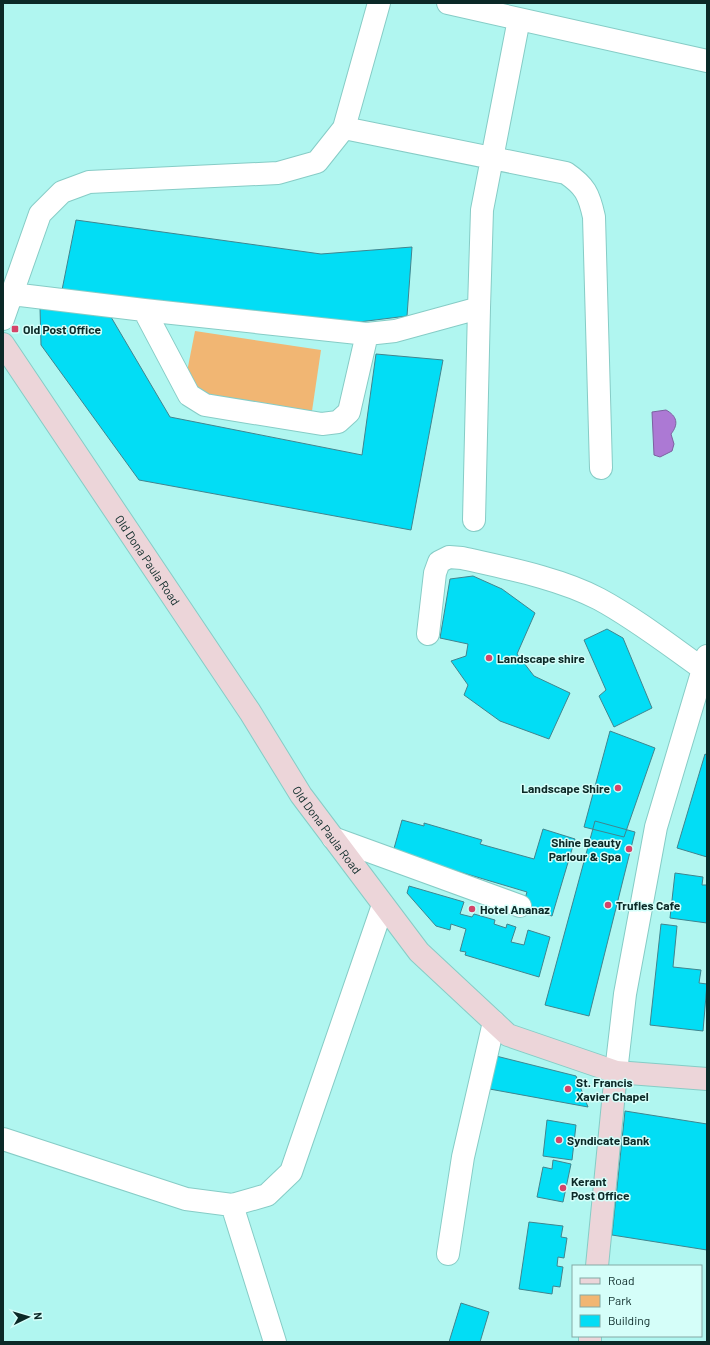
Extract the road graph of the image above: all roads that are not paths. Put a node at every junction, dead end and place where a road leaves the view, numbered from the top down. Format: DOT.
graph roads {
  1 [pos="379,3"];
  2 [pos="448,3"];
  3 [pos="519,19"];
  4 [pos="707,62"];
  5 [pos="344,128"];
  6 [pos="492,157"];
  7 [pos="12,294"];
  8 [pos="479,308"];
  9 [pos="144,310"];
  10 [pos="3,319"];
  11 [pos="366,334"];
  12 [pos="3,344"];
  13 [pos="601,468"];
  14 [pos="474,520"];
  15 [pos="428,634"];
  16 [pos="705,662"];
  17 [pos="333,838"];
  18 [pos="383,905"];
  19 [pos="520,906"];
  20 [pos="494,1022"];
  21 [pos="616,1072"];
  22 [pos="707,1079"];
  23 [pos="3,1140"];
  24 [pos="232,1205"];
  25 [pos="448,1254"];
  26 [pos="597,1265"];
  27 [pos="275,1342"];
  1 -- 5 [label="street"];
  2 -- 3 [label="street"];
  3 -- 4 [label="street"];
  3 -- 6 [label="street"];
  5 -- 6 [label="street"];
  5 -- 7 [label="street"];
  6 -- 8 [label="street"];
  6 -- 13 [label="street"];
  7 -- 9 [label="street"];
  7 -- 10 [label="street"];
  8 -- 11 [label="street"];
  8 -- 14 [label="street"];
  9 -- 11 [label="street"];
  9 -- 11 [label="street"];
  12 -- 17 [label="main road, Old Dona Paula Road"];
  15 -- 16 [label="street"];
  16 -- 21 [label="street"];
  17 -- 18 [label="main road, Old Dona Paula Road"];
  17 -- 19 [label="street"];
  18 -- 20 [label="main road, Old Dona Paula Road"];
  18 -- 24 [label="street"];
  20 -- 21 [label="main road, Old Dona Paula Road"];
  20 -- 25 [label="street"];
  21 -- 22 [label="main road, Old Dona Paula Road"];
  21 -- 26 [label="main road"];
  23 -- 24 [label="street"];
  24 -- 27 [label="street"];
}
